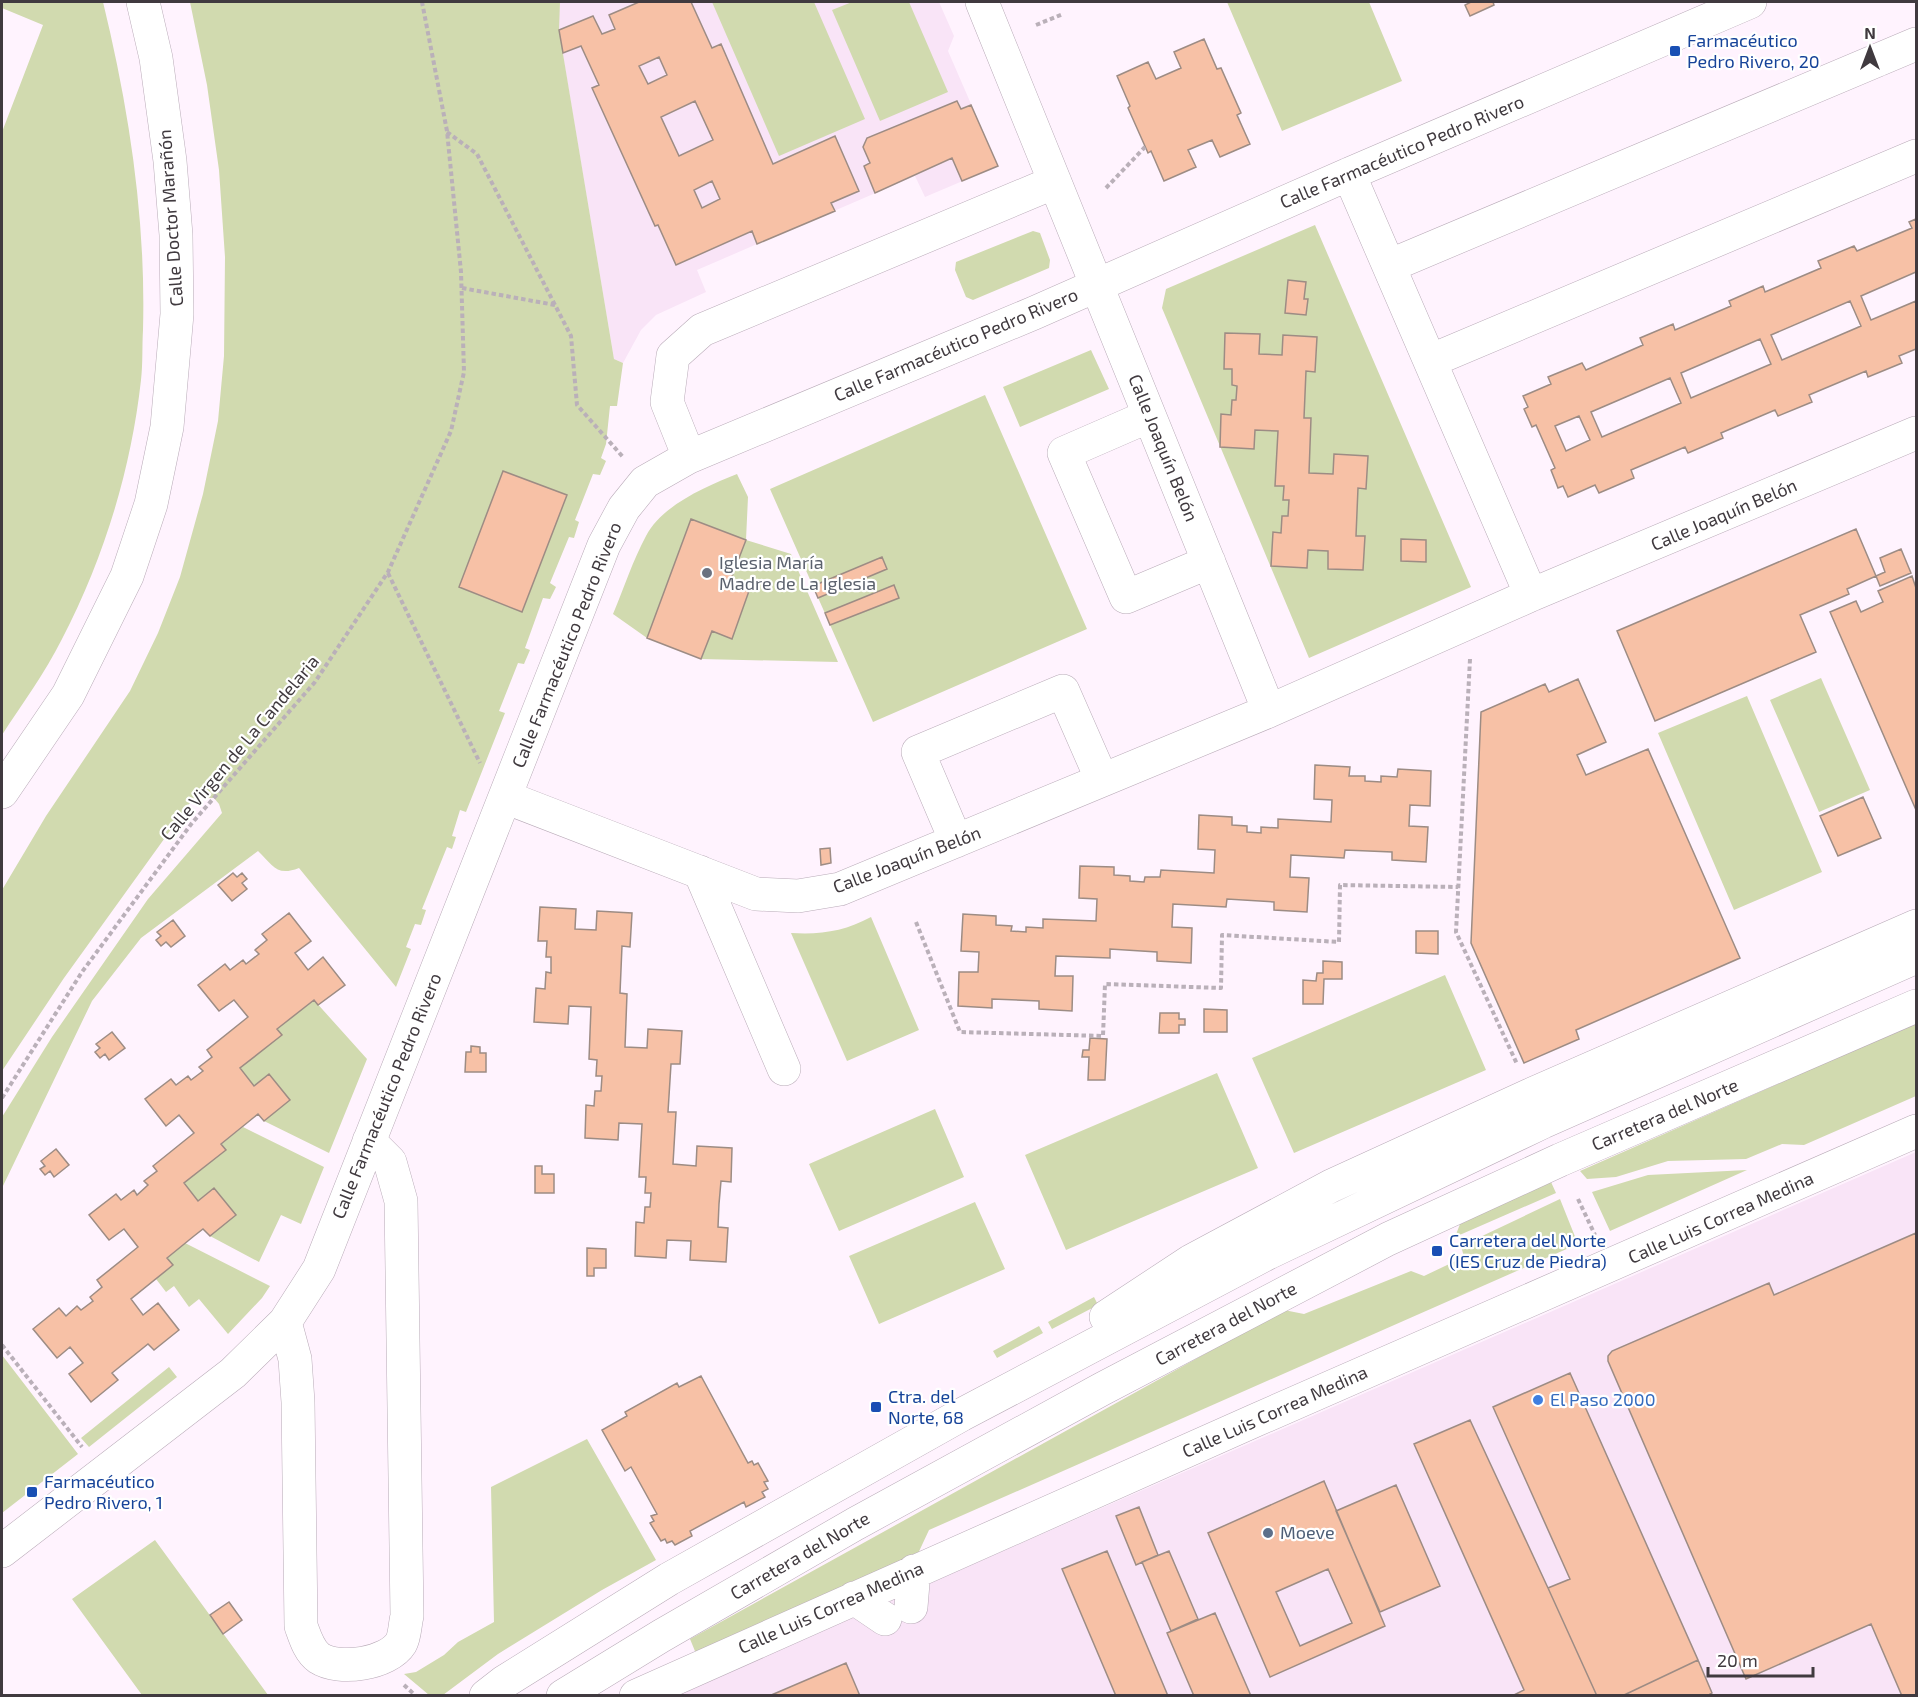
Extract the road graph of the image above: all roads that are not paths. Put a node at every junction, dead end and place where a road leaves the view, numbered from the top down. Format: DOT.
graph roads {
  1 [pos="143,2"];
  2 [pos="982,2"];
  3 [pos="1750,2"];
  4 [pos="1917,44"];
  5 [pos="1917,156"];
  6 [pos="1349,174"];
  7 [pos="1055,182"];
  8 [pos="1389,267"];
  9 [pos="1097,286"];
  10 [pos="1430,361"];
  11 [pos="1149,416"];
  12 [pos="1917,433"];
  13 [pos="688,457"];
  14 [pos="1209,562"];
  15 [pos="1531,595"];
  16 [pos="1269,711"];
  17 [pos="1102,780"];
  18 [pos="2,792"];
  19 [pos="505,797"];
  20 [pos="956,841"];
  21 [pos="700,872"];
  22 [pos="1917,926"];
  23 [pos="1917,957"];
  24 [pos="1917,1006"];
  25 [pos="784,1069"];
  26 [pos="1917,1131"];
  27 [pos="369,1141"];
  28 [pos="285,1322"];
  29 [pos="961,1415"];
  30 [pos="2,1551"];
  31 [pos="914,1571"];
  32 [pos="854,1598"];
  33 [pos="486,1695"];
  34 [pos="563,1695"];
  35 [pos="636,1695"];
  1 -- 18 [label="street, Calle Doctor Marañón"];
  2 -- 7 [label="street, Calle Joaquín Belón"];
  3 -- 6 [label="street, Calle Farmacéutico Pedro Rivero"];
  4 -- 8 [label="street"];
  5 -- 10 [label="street"];
  6 -- 8 [label="street"];
  6 -- 9 [label="street, Calle Farmacéutico Pedro Rivero"];
  7 -- 9 [label="street, Calle Joaquín Belón"];
  7 -- 13 [label="street"];
  8 -- 10 [label="street"];
  9 -- 11 [label="street, Calle Joaquín Belón"];
  9 -- 13 [label="street, Calle Farmacéutico Pedro Rivero"];
  10 -- 15 [label="street"];
  11 -- 14 [label="street, Calle Joaquín Belón"];
  11 -- 14 [label="street"];
  12 -- 15 [label="street, Calle Joaquín Belón"];
  13 -- 19 [label="street, Calle Farmacéutico Pedro Rivero"];
  14 -- 16 [label="street, Calle Joaquín Belón"];
  15 -- 16 [label="street, Calle Joaquín Belón"];
  16 -- 17 [label="street, Calle Joaquín Belón"];
  17 -- 20 [label="street, Calle Joaquín Belón"];
  17 -- 20 [label="street"];
  19 -- 21 [label="street, Calle Joaquín Belón"];
  19 -- 27 [label="street, Calle Farmacéutico Pedro Rivero"];
  20 -- 21 [label="street, Calle Joaquín Belón"];
  21 -- 25 [label="street"];
  22 -- 29 [label="street"];
  23 -- 29 [label="street"];
  24 -- 34 [label="street, Carretera del Norte"];
  26 -- 31 [label="street, Calle Luis Correa Medina"];
  27 -- 28 [label="street, Calle Farmacéutico Pedro Rivero"];
  27 -- 28 [label="street"];
  28 -- 30 [label="street, Calle Farmacéutico Pedro Rivero"];
  29 -- 33 [label="street"];
  31 -- 32 [label="street, Calle Luis Correa Medina"];
  31 -- 32 [label="street"];
  32 -- 35 [label="street, Calle Luis Correa Medina"];
}
